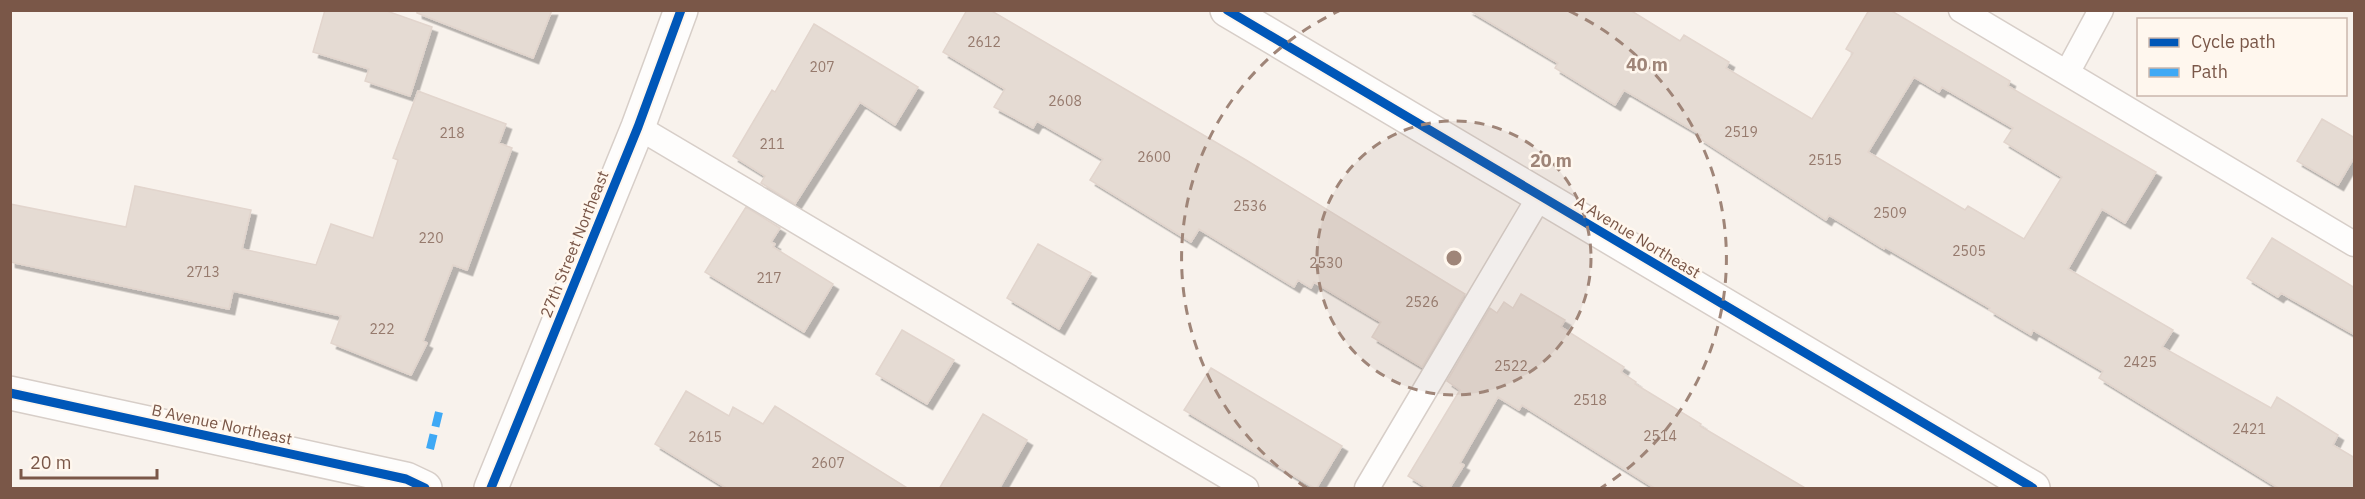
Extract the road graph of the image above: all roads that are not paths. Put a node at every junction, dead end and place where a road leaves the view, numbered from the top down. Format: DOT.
graph roads {
  1 [pos="681,10"];
  2 [pos="1227,10"];
  3 [pos="1961,10"];
  4 [pos="2101,10"];
  5 [pos="2067,73"];
  6 [pos="638,127"];
  7 [pos="1540,196"];
  8 [pos="2355,244"];
  9 [pos="10,393"];
  10 [pos="425,489"];
  11 [pos="491,489"];
  12 [pos="1246,489"];
  13 [pos="1367,489"];
  14 [pos="2033,489"];
  1 -- 6 [label="street, 27th Street Northeast"];
  2 -- 7 [label="street, A Avenue Northeast"];
  3 -- 5 [label="lane"];
  4 -- 5 [label="lane"];
  5 -- 8 [label="lane"];
  6 -- 11 [label="street, 27th Street Northeast"];
  6 -- 12 [label="lane"];
  7 -- 13 [label="lane"];
  7 -- 14 [label="street, A Avenue Northeast"];
  9 -- 10 [label="street, B Avenue Northeast"];
}
